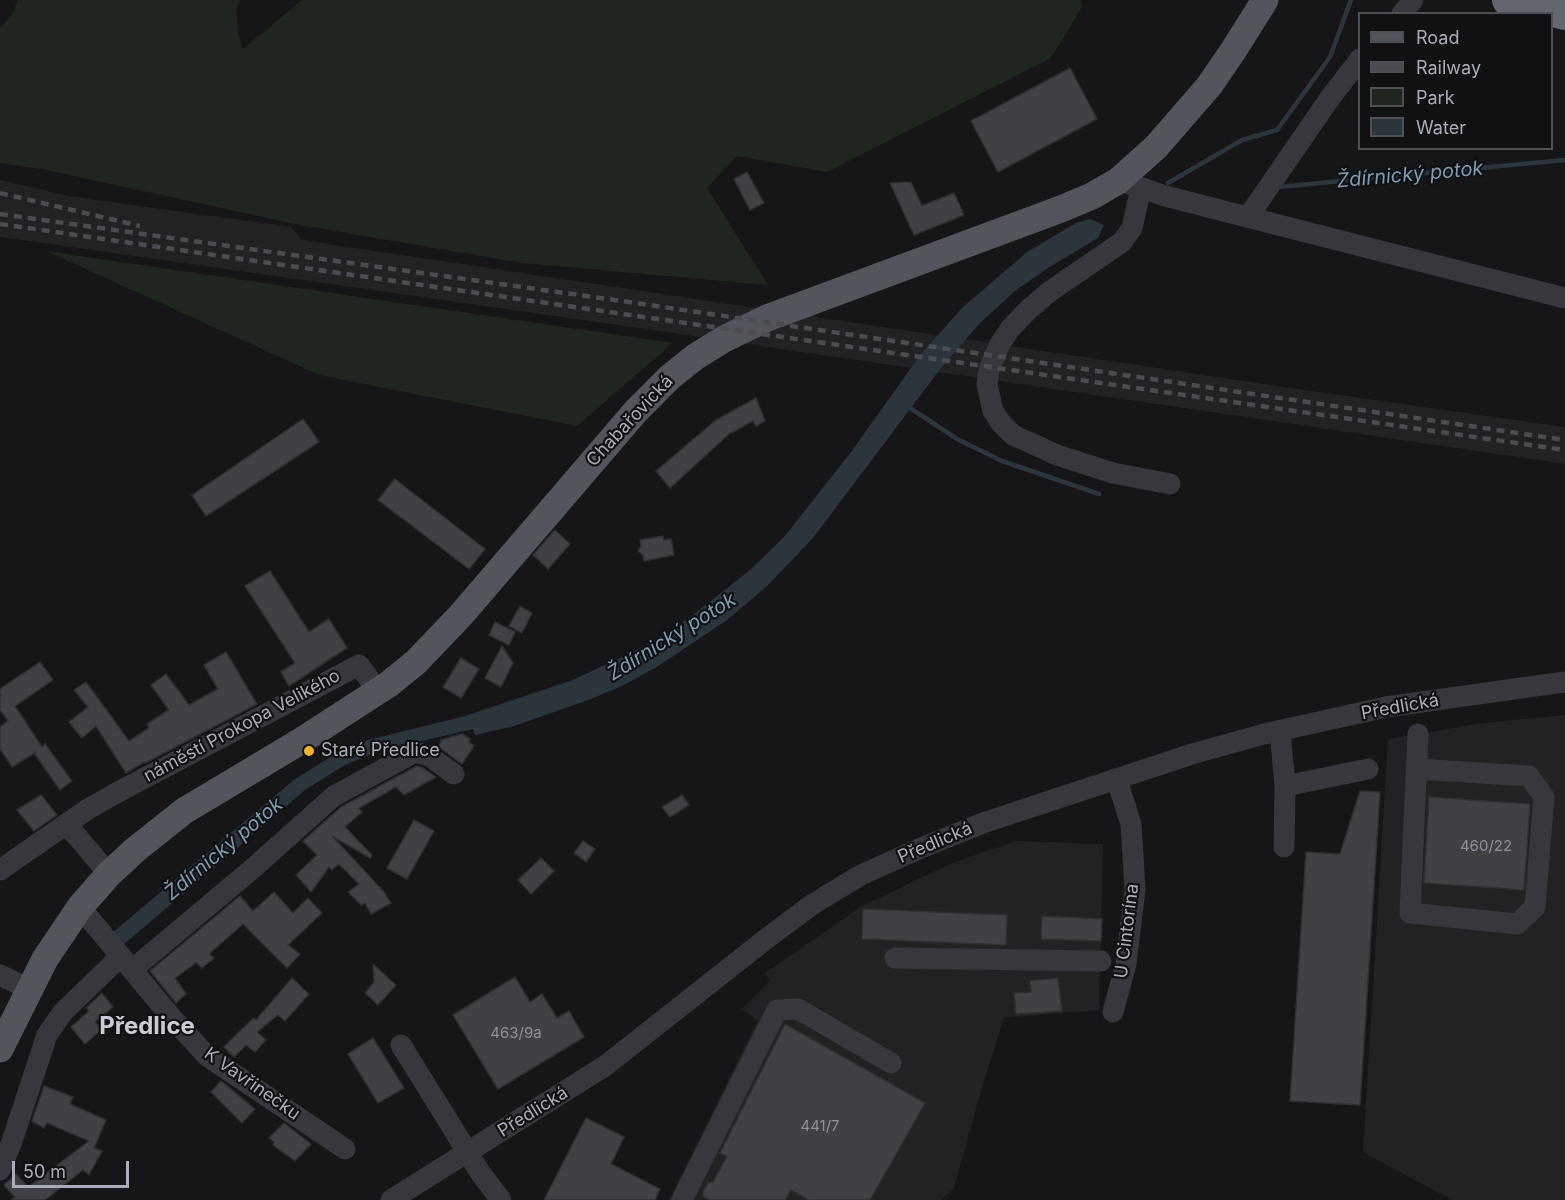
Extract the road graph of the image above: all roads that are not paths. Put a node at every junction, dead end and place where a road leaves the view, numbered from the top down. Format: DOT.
graph roads {
  1 [pos="1265,0"];
  2 [pos="1413,0"];
  3 [pos="1508,0"];
  4 [pos="1404,12"];
  5 [pos="1565,14"];
  6 [pos="1358,60"];
  7 [pos="1129,184"];
  8 [pos="1253,210"];
  9 [pos="1565,298"];
  10 [pos="1170,484"];
  11 [pos="1565,682"];
  12 [pos="378,691"];
  13 [pos="1280,730"];
  14 [pos="1418,734"];
  15 [pos="1368,769"];
  16 [pos="1417,769"];
  17 [pos="454,774"];
  18 [pos="1117,780"];
  19 [pos="1285,786"];
  20 [pos="64,825"];
  21 [pos="1284,847"];
  22 [pos="0,870"];
  23 [pos="110,874"];
  24 [pos="80,907"];
  25 [pos="895,958"];
  26 [pos="127,962"];
  27 [pos="1101,962"];
  28 [pos="0,975"];
  29 [pos="29,989"];
  30 [pos="1113,1012"];
  31 [pos="401,1046"];
  32 [pos="0,1049"];
  33 [pos="891,1063"];
  34 [pos="345,1149"];
  35 [pos="468,1153"];
  36 [pos="0,1170"];
  37 [pos="391,1200"];
  38 [pos="501,1200"];
  39 [pos="682,1200"];
  1 -- 7 [label="main road, Chabařovická"];
  2 -- 4 [label="street"];
  3 -- 5 [label="highway"];
  6 -- 8 [label="street"];
  7 -- 8 [label="street"];
  7 -- 10 [label="street"];
  7 -- 12 [label="main road, Chabařovická"];
  8 -- 9 [label="street"];
  11 -- 13 [label="street, Předlická"];
  12 -- 20 [label="street, náměstí Prokopa Velikého"];
  12 -- 23 [label="main road, náměstí Prokopa Velikého"];
  13 -- 18 [label="street, Předlická"];
  13 -- 19 [label="street"];
  14 -- 16 [label="street"];
  15 -- 19 [label="street"];
  16 -- 16 [label="street"];
  17 -- 26 [label="street"];
  18 -- 30 [label="street, U Cintorína"];
  18 -- 35 [label="street, Předlická"];
  19 -- 21 [label="street"];
  20 -- 22 [label="street, náměstí Prokopa Velikého"];
  20 -- 23 [label="street"];
  23 -- 24 [label="main road, náměstí Prokopa Velikého"];
  24 -- 26 [label="street"];
  24 -- 29 [label="main road, náměstí Prokopa Velikého"];
  25 -- 27 [label="street"];
  26 -- 34 [label="street, K Vavřinečku"];
  26 -- 36 [label="street"];
  28 -- 29 [label="street"];
  29 -- 32 [label="main road, náměstí Prokopa Velikého"];
  31 -- 35 [label="street"];
  33 -- 39 [label="street"];
  35 -- 37 [label="street, Předlická"];
  35 -- 38 [label="street"];
}
